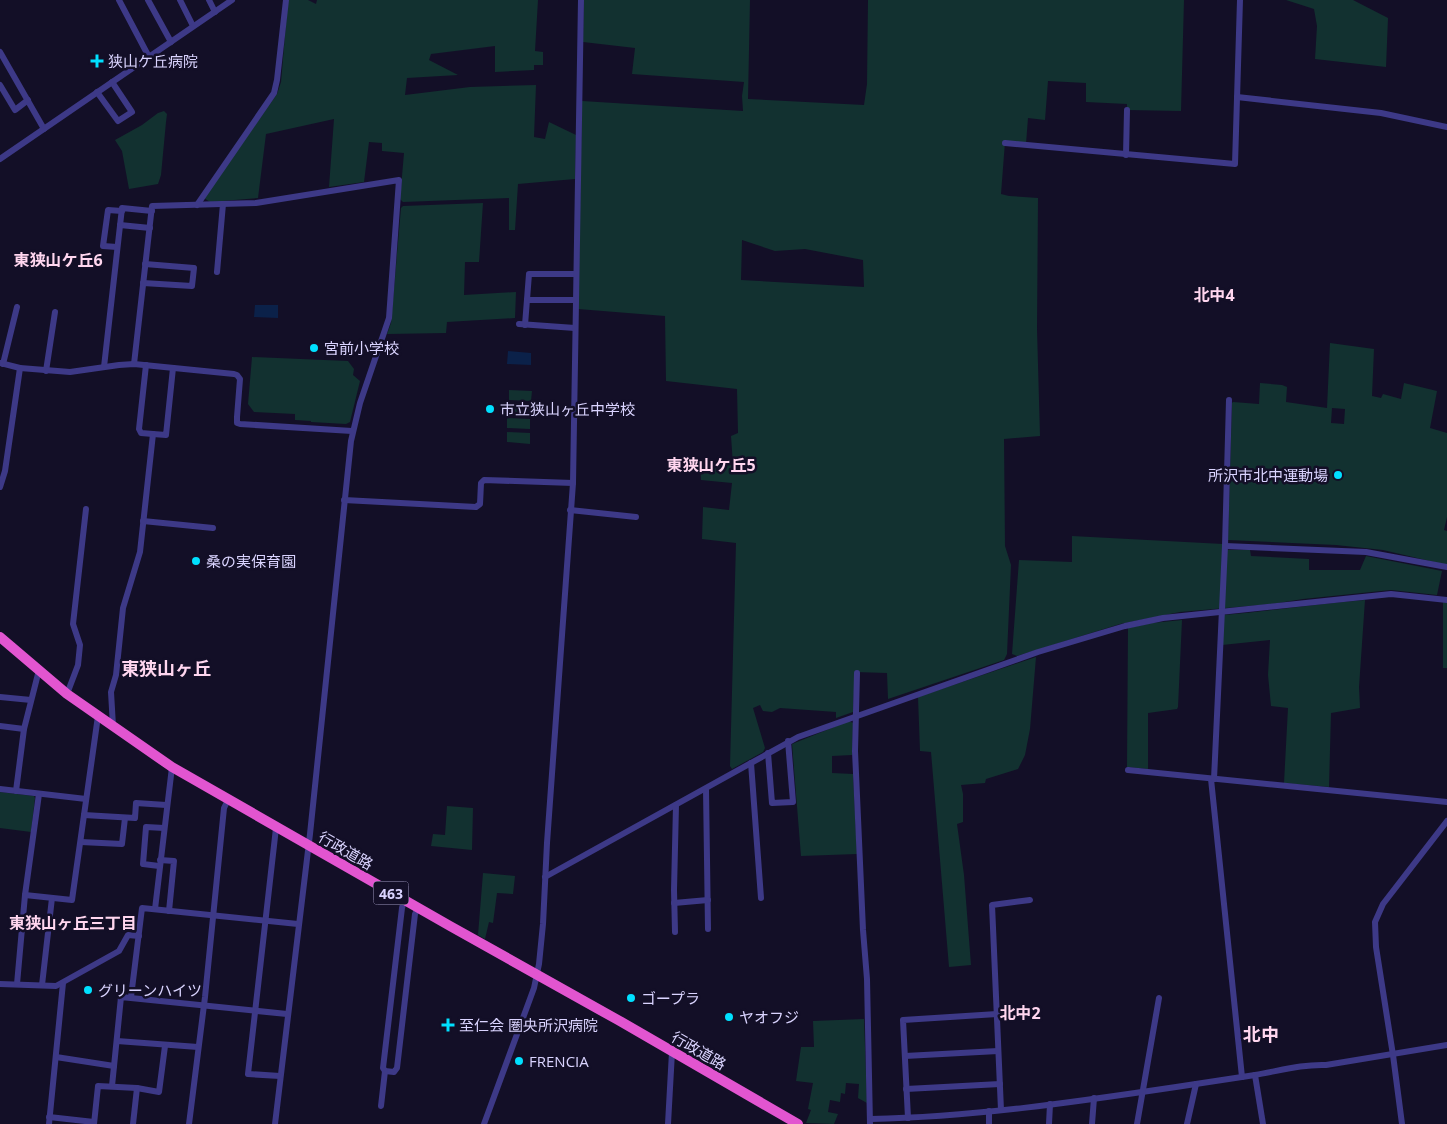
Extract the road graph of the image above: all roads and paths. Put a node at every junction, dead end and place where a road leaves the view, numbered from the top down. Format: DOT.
graph roads {
  1 [pos="119,0"];
  2 [pos="148,0"];
  3 [pos="180,0"];
  4 [pos="209,0"];
  5 [pos="232,0"];
  6 [pos="286,0"];
  7 [pos="581,0"];
  8 [pos="1240,0"];
  9 [pos="215,12"];
  10 [pos="193,26"];
  11 [pos="171,42"];
  12 [pos="0,52"];
  13 [pos="149,57"];
  14 [pos="112,82"];
  15 [pos="0,85"];
  16 [pos="97,92"];
  17 [pos="1237,97"];
  18 [pos="28,100"];
  19 [pos="1127,110"];
  20 [pos="1447,127"];
  21 [pos="44,129"];
  22 [pos="1005,144"];
  23 [pos="1126,154"];
  24 [pos="0,159"];
  25 [pos="223,204"];
  26 [pos="197,205"];
  27 [pos="122,211"];
  28 [pos="152,211"];
  29 [pos="120,225"];
  30 [pos="150,228"];
  31 [pos="117,247"];
  32 [pos="145,264"];
  33 [pos="217,272"];
  34 [pos="576,274"];
  35 [pos="143,283"];
  36 [pos="527,300"];
  37 [pos="575,300"];
  38 [pos="17,307"];
  39 [pos="55,312"];
  40 [pos="575,328"];
  41 [pos="2,364"];
  42 [pos="134,364"];
  43 [pos="146,366"];
  44 [pos="104,367"];
  45 [pos="20,368"];
  46 [pos="173,368"];
  47 [pos="46,371"];
  48 [pos="1229,400"];
  49 [pos="352,431"];
  50 [pos="153,434"];
  51 [pos="573,483"];
  52 [pos="0,487"];
  53 [pos="344,500"];
  54 [pos="86,509"];
  55 [pos="570,510"];
  56 [pos="636,517"];
  57 [pos="143,521"];
  58 [pos="213,528"];
  59 [pos="1225,546"];
  60 [pos="1447,567"];
  61 [pos="1447,600"];
  62 [pos="1221,612"];
  63 [pos="0,637"];
  64 [pos="39,670"];
  65 [pos="856,673"];
  66 [pos="67,694"];
  67 [pos="0,697"];
  68 [pos="31,700"];
  69 [pos="98,716"];
  70 [pos="855,716"];
  71 [pos="0,726"];
  72 [pos="113,727"];
  73 [pos="24,729"];
  74 [pos="788,742"];
  75 [pos="768,753"];
  76 [pos="751,763"];
  77 [pos="172,767"];
  78 [pos="1128,770"];
  79 [pos="1213,779"];
  80 [pos="706,789"];
  81 [pos="0,790"];
  82 [pos="16,792"];
  83 [pos="39,794"];
  84 [pos="86,798"];
  85 [pos="228,800"];
  86 [pos="1447,802"];
  87 [pos="166,804"];
  88 [pos="676,805"];
  89 [pos="84,815"];
  90 [pos="125,818"];
  91 [pos="1447,821"];
  92 [pos="164,828"];
  93 [pos="276,828"];
  94 [pos="81,842"];
  95 [pos="308,845"];
  96 [pos="160,863"];
  97 [pos="545,877"];
  98 [pos="25,895"];
  99 [pos="52,898"];
  100 [pos="762,898"];
  101 [pos="404,900"];
  102 [pos="708,900"];
  103 [pos="1030,900"];
  104 [pos="674,903"];
  105 [pos="418,908"];
  106 [pos="155,909"];
  107 [pos="169,911"];
  108 [pos="213,915"];
  109 [pos="265,920"];
  110 [pos="298,924"];
  111 [pos="708,929"];
  112 [pos="675,932"];
  113 [pos="139,936"];
  114 [pos="537,975"];
  115 [pos="63,983"];
  116 [pos="0,984"];
  117 [pos="17,984"];
  118 [pos="42,986"];
  119 [pos="131,997"];
  120 [pos="1159,998"];
  121 [pos="204,1004"];
  122 [pos="254,1010"];
  123 [pos="287,1014"];
  124 [pos="997,1014"];
  125 [pos="117,1041"];
  126 [pos="1447,1045"];
  127 [pos="165,1046"];
  128 [pos="198,1047"];
  129 [pos="998,1051"];
  130 [pos="672,1052"];
  131 [pos="1393,1055"];
  132 [pos="905,1056"];
  133 [pos="56,1057"];
  134 [pos="114,1066"];
  135 [pos="385,1071"];
  136 [pos="1255,1075"];
  137 [pos="280,1076"];
  138 [pos="1242,1077"];
  139 [pos="1000,1084"];
  140 [pos="1196,1084"];
  141 [pos="112,1086"];
  142 [pos="137,1088"];
  143 [pos="906,1089"];
  144 [pos="1142,1092"];
  145 [pos="1094,1098"];
  146 [pos="1050,1104"];
  147 [pos="381,1106"];
  148 [pos="1001,1110"];
  149 [pos="989,1111"];
  150 [pos="908,1118"];
  151 [pos="49,1121"];
  152 [pos="870,1121"];
  153 [pos="94,1123"];
  154 [pos="133,1124"];
  155 [pos="189,1124"];
  156 [pos="275,1124"];
  157 [pos="484,1124"];
  158 [pos="668,1124"];
  159 [pos="798,1124"];
  160 [pos="989,1124"];
  161 [pos="1049,1124"];
  162 [pos="1092,1124"];
  163 [pos="1137,1124"];
  164 [pos="1187,1124"];
  165 [pos="1263,1124"];
  166 [pos="1402,1124"];
  1 -- 13 [label="street"];
  2 -- 11 [label="street"];
  3 -- 10 [label="street"];
  4 -- 9 [label="street"];
  5 -- 9 [label="street"];
  6 -- 26 [label="street"];
  7 -- 34 [label="street"];
  8 -- 17 [label="street"];
  9 -- 10 [label="street"];
  10 -- 11 [label="street"];
  11 -- 13 [label="street"];
  12 -- 18 [label="street"];
  13 -- 14 [label="street"];
  14 -- 16 [label="street"];
  14 -- 16 [label="street"];
  15 -- 18 [label="street"];
  16 -- 21 [label="street"];
  17 -- 20 [label="street"];
  17 -- 23 [label="street"];
  18 -- 21 [label="street"];
  19 -- 23 [label="street"];
  21 -- 24 [label="street"];
  22 -- 23 [label="street"];
  25 -- 26 [label="street"];
  25 -- 33 [label="street"];
  25 -- 49 [label="street"];
  26 -- 28 [label="street"];
  27 -- 28 [label="street"];
  27 -- 29 [label="street"];
  27 -- 31 [label="street"];
  28 -- 30 [label="street"];
  29 -- 30 [label="street"];
  29 -- 31 [label="street"];
  30 -- 32 [label="street"];
  31 -- 44 [label="street"];
  32 -- 35 [label="street"];
  32 -- 35 [label="street"];
  34 -- 36 [label="street"];
  34 -- 37 [label="street"];
  35 -- 42 [label="street"];
  36 -- 37 [label="street"];
  36 -- 40 [label="street"];
  37 -- 40 [label="street"];
  38 -- 41 [label="street"];
  39 -- 47 [label="street"];
  40 -- 51 [label="street"];
  41 -- 45 [label="street"];
  42 -- 43 [label="street"];
  42 -- 44 [label="street"];
  43 -- 46 [label="street"];
  43 -- 50 [label="street"];
  44 -- 47 [label="street"];
  45 -- 47 [label="street"];
  45 -- 52 [label="street"];
  46 -- 49 [label="street"];
  46 -- 50 [label="street"];
  48 -- 59 [label="street"];
  49 -- 53 [label="street"];
  50 -- 57 [label="street"];
  51 -- 53 [label="street"];
  51 -- 55 [label="street"];
  53 -- 95 [label="street"];
  54 -- 66 [label="street"];
  55 -- 56 [label="street"];
  55 -- 97 [label="street"];
  57 -- 58 [label="street"];
  57 -- 72 [label="street"];
  59 -- 60 [label="street"];
  59 -- 62 [label="street"];
  61 -- 62 [label="street"];
  62 -- 70 [label="street"];
  62 -- 79 [label="street"];
  63 -- 64 [label="highway, 行政道路 / 463"];
  64 -- 66 [label="highway, 行政道路 / 463"];
  64 -- 68 [label="street"];
  65 -- 70 [label="street"];
  66 -- 69 [label="highway, 行政道路 / 463"];
  67 -- 68 [label="street"];
  68 -- 73 [label="street"];
  69 -- 72 [label="highway, 行政道路 / 463"];
  69 -- 84 [label="street"];
  70 -- 74 [label="street"];
  70 -- 152 [label="street"];
  71 -- 73 [label="street"];
  72 -- 77 [label="highway, 行政道路 / 463"];
  73 -- 82 [label="street"];
  74 -- 75 [label="street"];
  74 -- 75 [label="street"];
  75 -- 76 [label="street"];
  76 -- 80 [label="street"];
  76 -- 100 [label="street"];
  77 -- 85 [label="highway, 行政道路 / 463"];
  77 -- 87 [label="street"];
  78 -- 79 [label="street"];
  79 -- 86 [label="street"];
  79 -- 138 [label="street"];
  80 -- 88 [label="street"];
  80 -- 102 [label="street"];
  81 -- 82 [label="street"];
  82 -- 83 [label="street"];
  83 -- 84 [label="street"];
  83 -- 98 [label="street"];
  84 -- 89 [label="street"];
  85 -- 93 [label="highway, 行政道路 / 463"];
  85 -- 108 [label="street"];
  87 -- 90 [label="street"];
  87 -- 92 [label="street"];
  88 -- 97 [label="street"];
  88 -- 104 [label="street"];
  89 -- 90 [label="street"];
  89 -- 94 [label="street"];
  90 -- 94 [label="street"];
  91 -- 131 [label="street"];
  92 -- 96 [label="street"];
  92 -- 96 [label="street"];
  93 -- 95 [label="highway, 行政道路 / 463"];
  93 -- 109 [label="street"];
  94 -- 99 [label="street"];
  95 -- 101 [label="highway, 行政道路 / 463"];
  95 -- 110 [label="street"];
  96 -- 106 [label="street"];
  96 -- 107 [label="street"];
  97 -- 114 [label="street"];
  98 -- 99 [label="street"];
  98 -- 117 [label="street"];
  99 -- 118 [label="street"];
  101 -- 105 [label="highway, 行政道路 / 463"];
  101 -- 135 [label="street"];
  102 -- 104 [label="street"];
  102 -- 111 [label="street"];
  103 -- 124 [label="street"];
  104 -- 112 [label="street"];
  105 -- 114 [label="highway, 行政道路 / 463"];
  105 -- 135 [label="street"];
  106 -- 107 [label="street"];
  106 -- 113 [label="street"];
  107 -- 108 [label="street"];
  108 -- 109 [label="street"];
  108 -- 121 [label="street"];
  109 -- 110 [label="street"];
  109 -- 122 [label="street"];
  110 -- 123 [label="street"];
  113 -- 115 [label="street"];
  113 -- 119 [label="street"];
  114 -- 130 [label="highway, 行政道路 / 463"];
  114 -- 157 [label="street"];
  115 -- 118 [label="street"];
  115 -- 133 [label="street"];
  116 -- 117 [label="street"];
  117 -- 118 [label="street"];
  119 -- 121 [label="street"];
  119 -- 125 [label="street"];
  120 -- 144 [label="street"];
  121 -- 122 [label="street"];
  121 -- 128 [label="street"];
  122 -- 123 [label="street"];
  122 -- 137 [label="street"];
  123 -- 137 [label="street"];
  124 -- 129 [label="street"];
  124 -- 132 [label="street"];
  125 -- 127 [label="street"];
  125 -- 134 [label="street"];
  126 -- 131 [label="street"];
  127 -- 128 [label="street"];
  127 -- 142 [label="street"];
  128 -- 155 [label="street"];
  129 -- 132 [label="street"];
  129 -- 139 [label="street"];
  130 -- 158 [label="street"];
  130 -- 159 [label="highway, 行政道路 / 463"];
  131 -- 136 [label="street"];
  131 -- 166 [label="street"];
  132 -- 143 [label="street"];
  133 -- 134 [label="street"];
  133 -- 151 [label="street"];
  134 -- 141 [label="street"];
  135 -- 147 [label="street"];
  136 -- 138 [label="street"];
  136 -- 165 [label="street"];
  137 -- 156 [label="street"];
  138 -- 140 [label="street"];
  139 -- 143 [label="street"];
  139 -- 148 [label="street"];
  140 -- 144 [label="street"];
  140 -- 164 [label="street"];
  141 -- 142 [label="street"];
  141 -- 153 [label="street"];
  142 -- 154 [label="street"];
  143 -- 150 [label="street"];
  144 -- 145 [label="street"];
  144 -- 163 [label="street"];
  145 -- 146 [label="street"];
  145 -- 162 [label="street"];
  146 -- 148 [label="street"];
  146 -- 161 [label="street"];
  148 -- 149 [label="street"];
  149 -- 150 [label="street"];
  149 -- 160 [label="street"];
  150 -- 152 [label="street"];
  151 -- 153 [label="street"];
}
